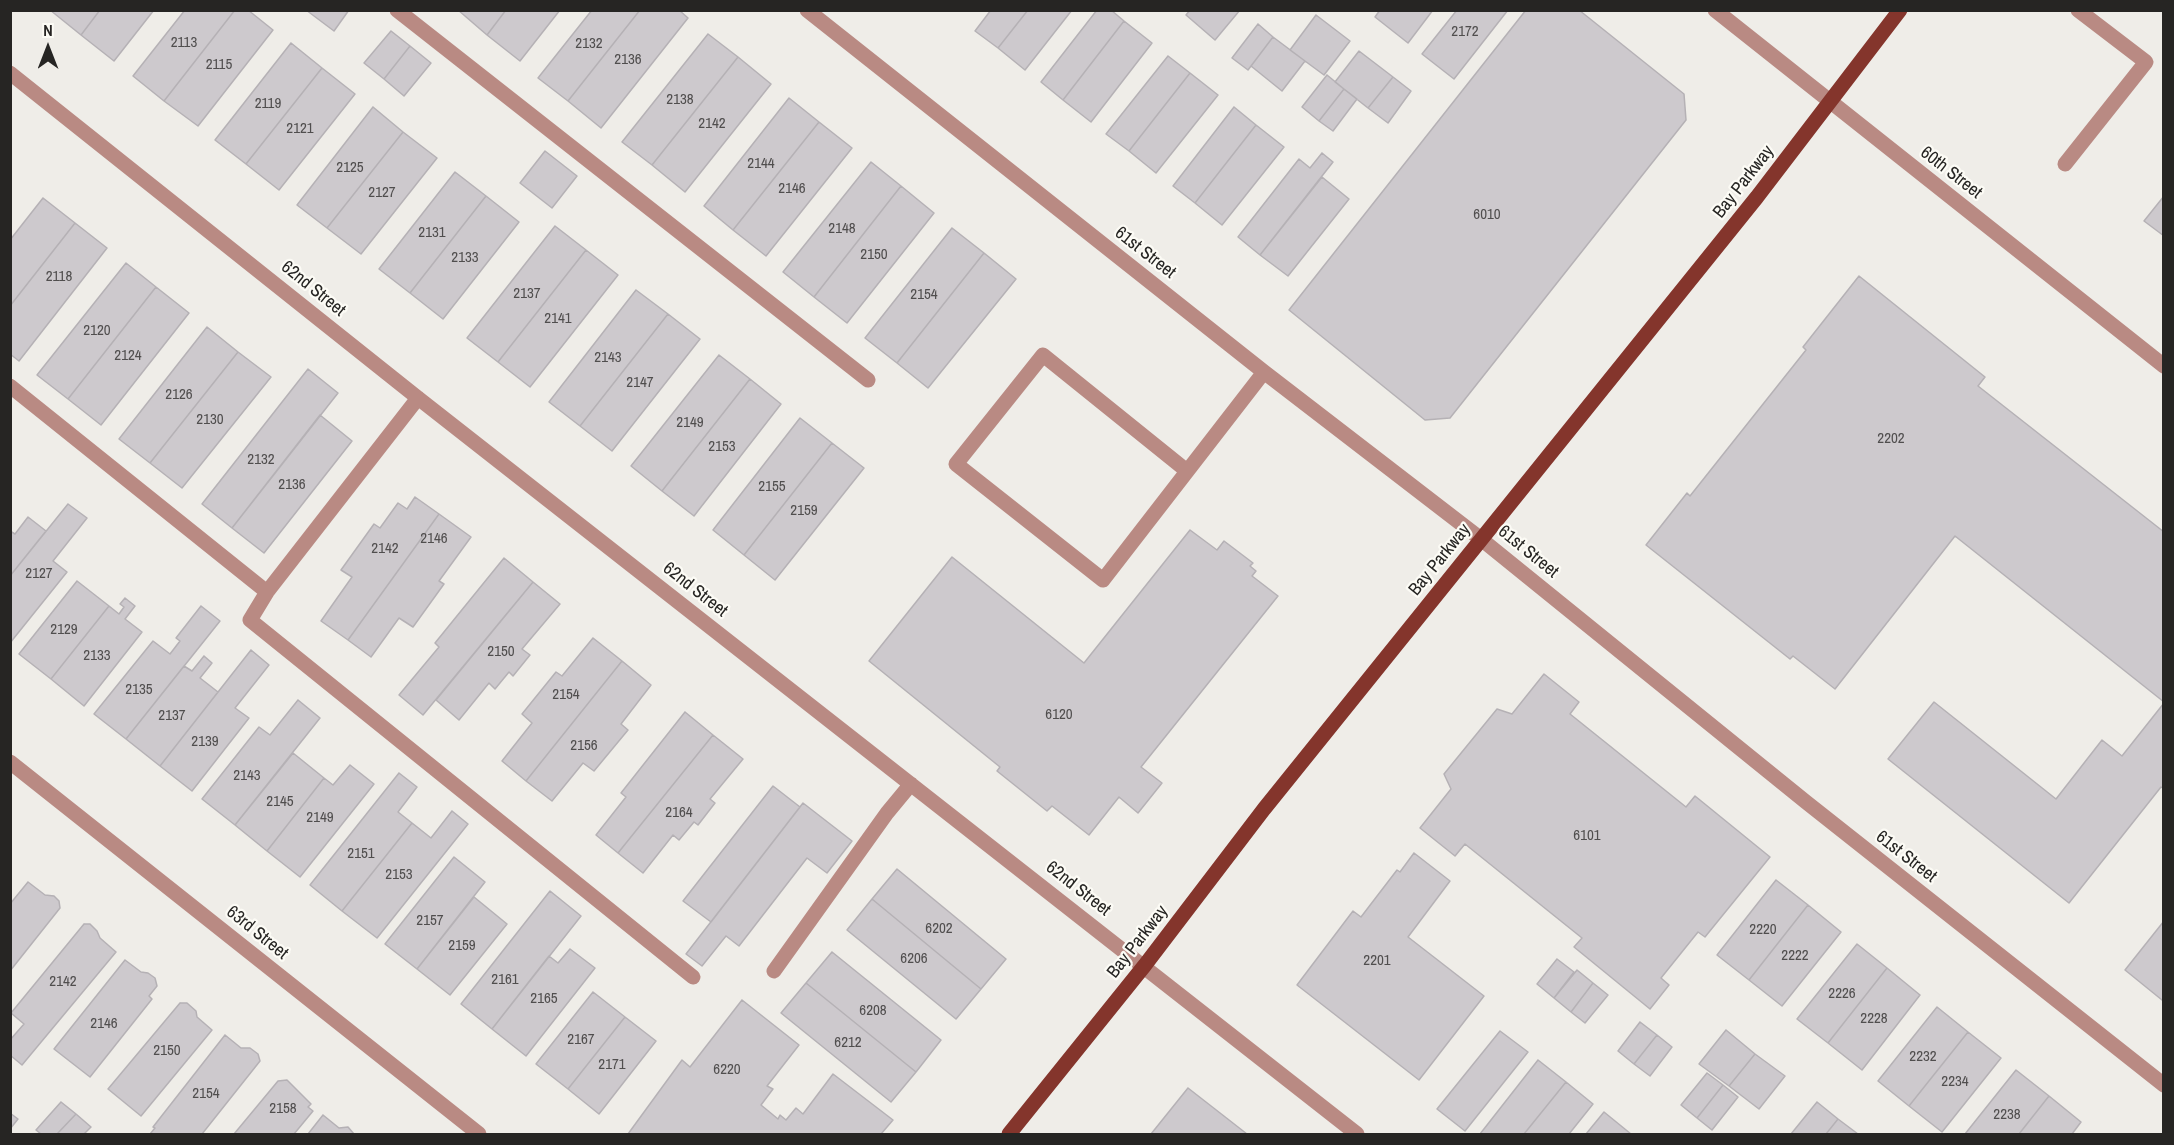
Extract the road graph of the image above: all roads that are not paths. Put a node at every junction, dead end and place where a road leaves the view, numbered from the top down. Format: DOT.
graph roads {
  1 [pos="397,10"];
  2 [pos="807,10"];
  3 [pos="1715,10"];
  4 [pos="1900,10"];
  5 [pos="2078,10"];
  6 [pos="10,73"];
  7 [pos="1830,102"];
  8 [pos="2065,164"];
  9 [pos="2163,366"];
  10 [pos="1264,372"];
  11 [pos="868,380"];
  12 [pos="10,386"];
  13 [pos="418,398"];
  14 [pos="1187,471"];
  15 [pos="1482,539"];
  16 [pos="267,592"];
  17 [pos="10,762"];
  18 [pos="911,784"];
  19 [pos="1145,965"];
  20 [pos="774,971"];
  21 [pos="693,977"];
  22 [pos="2163,1085"];
  23 [pos="479,1134"];
  24 [pos="1009,1134"];
  25 [pos="1357,1134"];
  1 -- 11 [label="street"];
  2 -- 10 [label="street, 61st Street"];
  3 -- 7 [label="street, 60th Street"];
  4 -- 7 [label="main road, Bay Parkway"];
  5 -- 8 [label="street"];
  6 -- 13 [label="street, 62nd Street"];
  7 -- 9 [label="street, 60th Street"];
  7 -- 15 [label="main road, Bay Parkway"];
  10 -- 14 [label="street"];
  10 -- 15 [label="street, 61st Street"];
  12 -- 16 [label="street"];
  13 -- 16 [label="street"];
  13 -- 18 [label="street, 62nd Street"];
  14 -- 14 [label="street"];
  15 -- 19 [label="main road, Bay Parkway"];
  15 -- 22 [label="street, 61st Street"];
  16 -- 21 [label="street"];
  17 -- 23 [label="street, 63rd Street"];
  18 -- 19 [label="street, 62nd Street"];
  18 -- 20 [label="street"];
  19 -- 24 [label="main road, Bay Parkway"];
  19 -- 25 [label="street, 62nd Street"];
}
